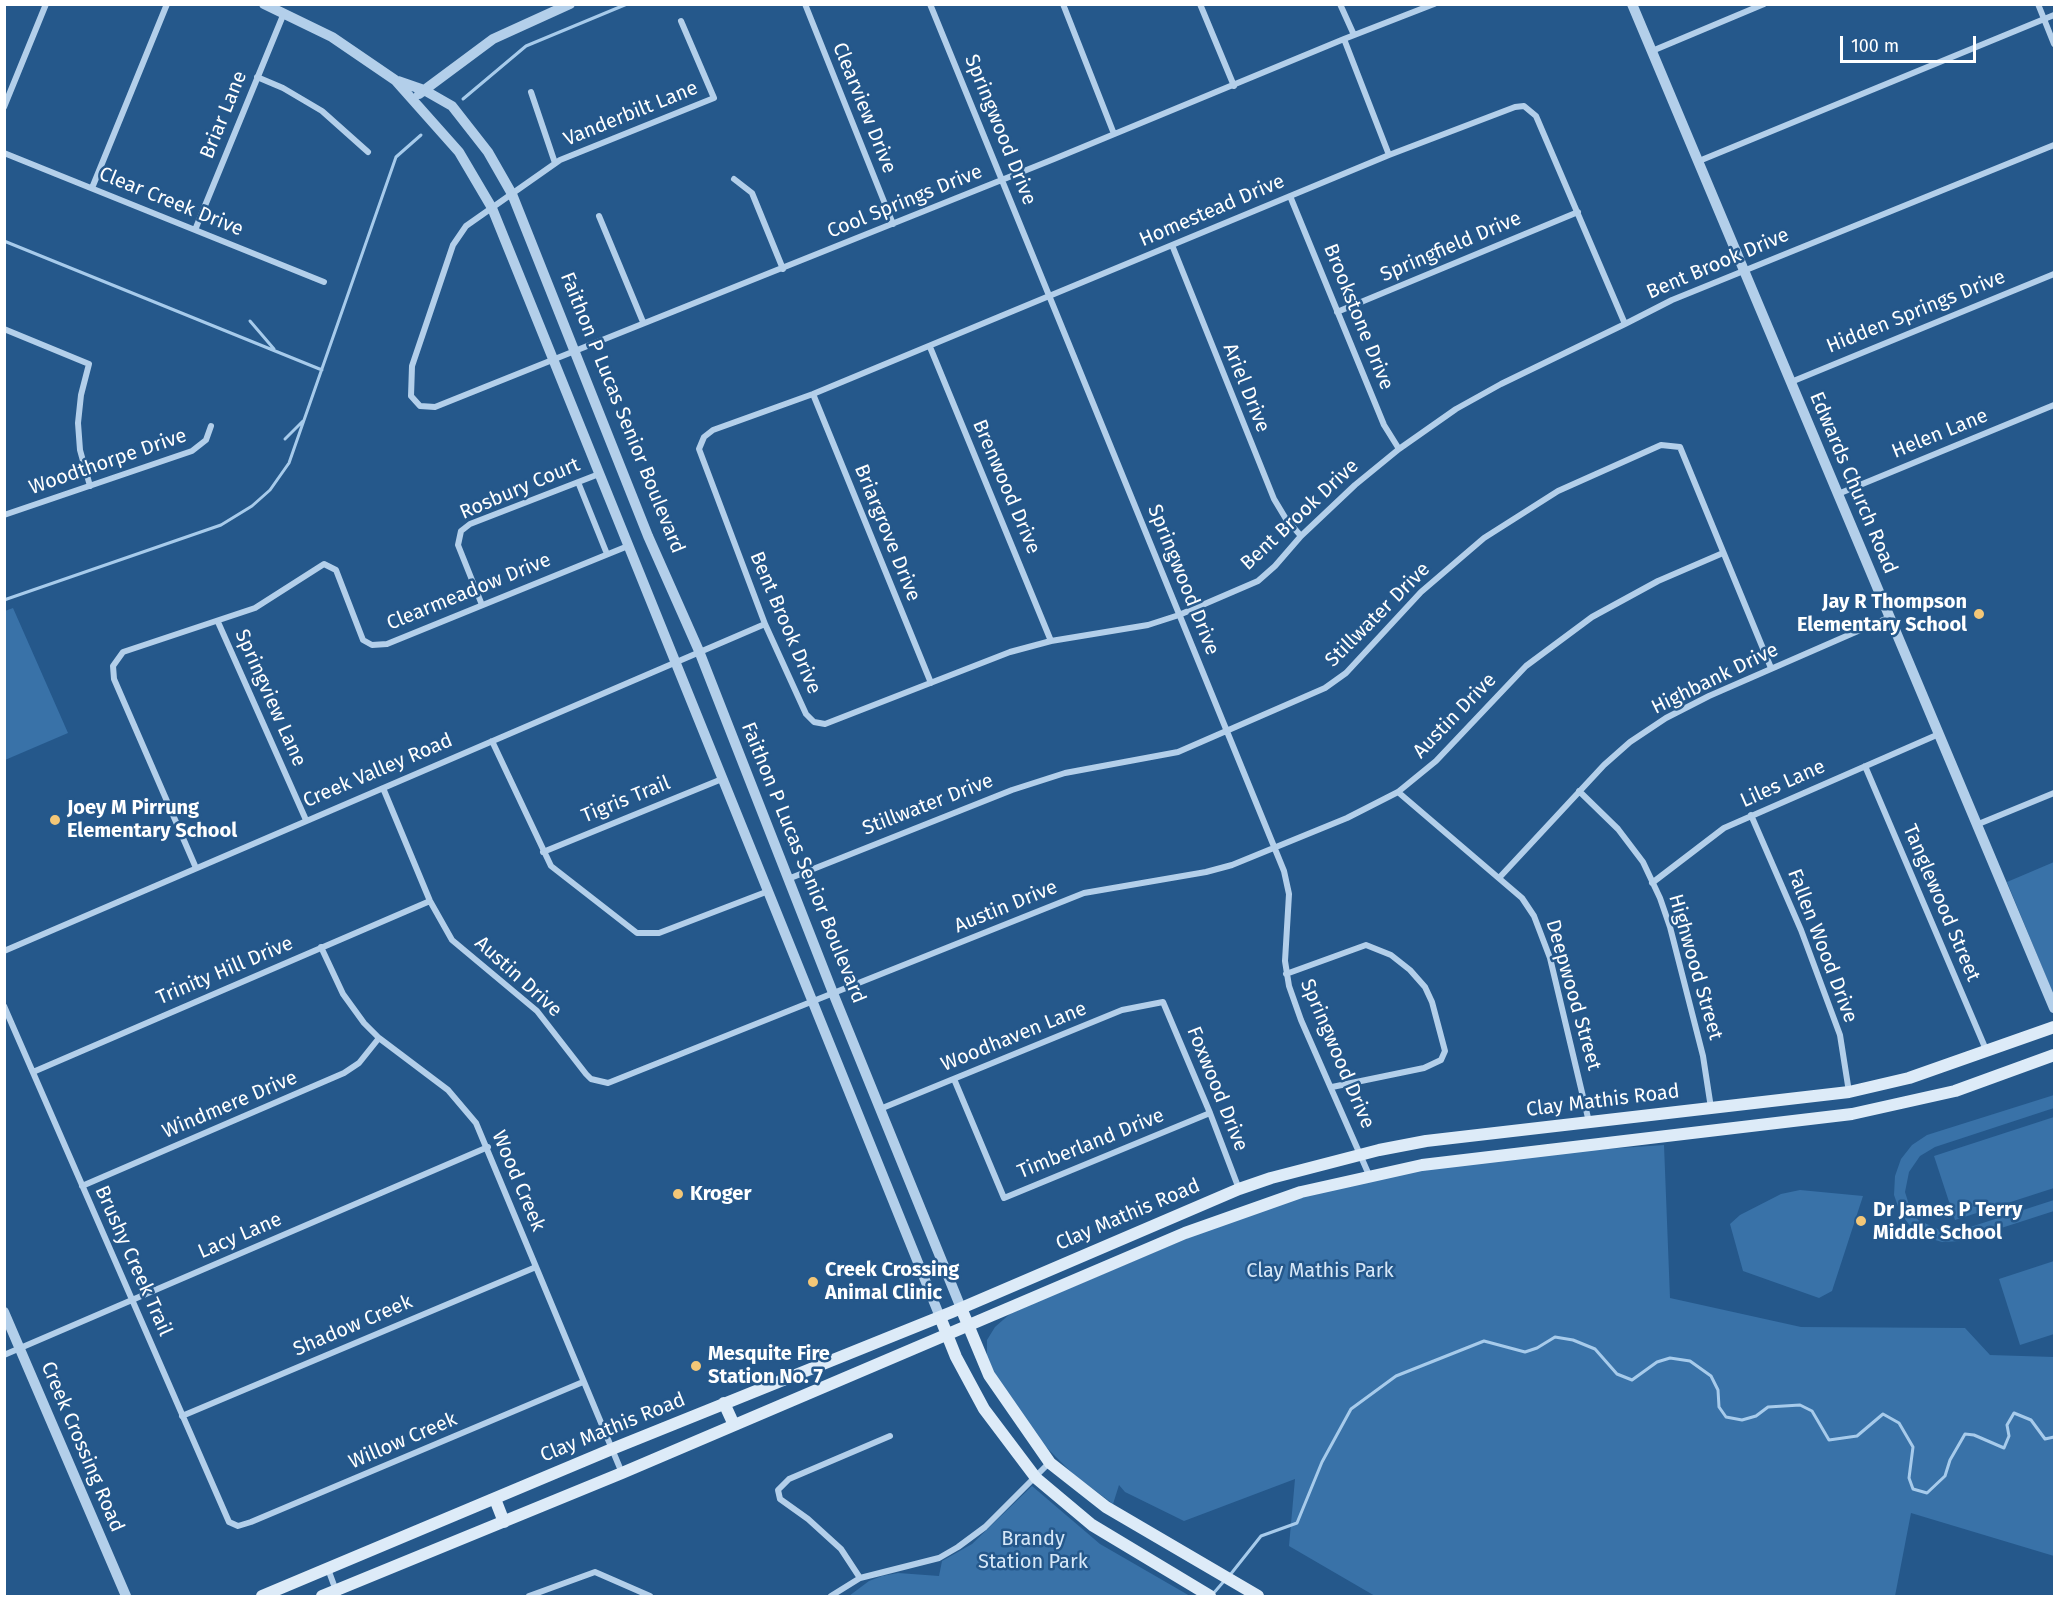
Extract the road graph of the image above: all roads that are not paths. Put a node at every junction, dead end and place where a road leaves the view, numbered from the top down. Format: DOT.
graph roads {
  1 [pos="46,4"];
  2 [pos="167,4"];
  3 [pos="264,4"];
  4 [pos="570,4"];
  5 [pos="805,4"];
  6 [pos="930,4"];
  7 [pos="1063,4"];
  8 [pos="1200,4"];
  9 [pos="1340,4"];
  10 [pos="1434,4"];
  11 [pos="1632,4"];
  12 [pos="1764,4"];
  13 [pos="2038,4"];
  14 [pos="284,13"];
  15 [pos="2055,15"];
  16 [pos="2044,19"];
  17 [pos="681,21"];
  18 [pos="1354,35"];
  19 [pos="1344,39"];
  20 [pos="2055,44"];
  21 [pos="1652,51"];
  22 [pos="257,77"];
  23 [pos="395,80"];
  24 [pos="1233,86"];
  25 [pos="424,90"];
  26 [pos="531,92"];
  27 [pos="414,98"];
  28 [pos="4,106"];
  29 [pos="1114,134"];
  30 [pos="2055,145"];
  31 [pos="368,152"];
  32 [pos="4,153"];
  33 [pos="1389,155"];
  34 [pos="1699,160"];
  35 [pos="555,163"];
  36 [pos="734,179"];
  37 [pos="1003,180"];
  38 [pos="93,188"];
  39 [pos="513,194"];
  40 [pos="1290,196"];
  41 [pos="492,208"];
  42 [pos="1578,212"];
  43 [pos="599,216"];
  44 [pos="893,224"];
  45 [pos="195,230"];
  46 [pos="1172,245"];
  47 [pos="783,269"];
  48 [pos="1744,270"];
  49 [pos="2055,274"];
  50 [pos="324,282"];
  51 [pos="1050,296"];
  52 [pos="1337,312"];
  53 [pos="644,322"];
  54 [pos="1625,324"];
  55 [pos="4,329"];
  56 [pos="930,347"];
  57 [pos="576,350"];
  58 [pos="554,360"];
  59 [pos="1791,381"];
  60 [pos="813,394"];
  61 [pos="2055,405"];
  62 [pos="211,426"];
  63 [pos="699,449"];
  64 [pos="1399,449"];
  65 [pos="599,474"];
  66 [pos="578,482"];
  67 [pos="90,486"];
  68 [pos="1838,494"];
  69 [pos="4,515"];
  70 [pos="1301,536"];
  71 [pos="628,546"];
  72 [pos="1723,553"];
  73 [pos="606,554"];
  74 [pos="482,605"];
  75 [pos="1179,615"];
  76 [pos="1890,617"];
  77 [pos="218,622"];
  78 [pos="765,624"];
  79 [pos="1051,641"];
  80 [pos="699,651"];
  81 [pos="676,661"];
  82 [pos="1771,668"];
  83 [pos="931,683"];
  84 [pos="1226,733"];
  85 [pos="1939,734"];
  86 [pos="492,741"];
  87 [pos="1865,766"];
  88 [pos="722,780"];
  89 [pos="383,788"];
  90 [pos="1579,791"];
  91 [pos="1398,792"];
  92 [pos="2055,793"];
  93 [pos="1751,815"];
  94 [pos="306,819"];
  95 [pos="1976,825"];
  96 [pos="1274,848"];
  97 [pos="543,852"];
  98 [pos="196,868"];
  99 [pos="1499,878"];
  100 [pos="788,879"];
  101 [pos="1652,883"];
  102 [pos="766,892"];
  103 [pos="430,901"];
  104 [pos="321,947"];
  105 [pos="4,951"];
  106 [pos="1286,974"];
  107 [pos="833,993"];
  108 [pos="813,1002"];
  109 [pos="1163,1002"];
  110 [pos="4,1006"];
  111 [pos="2055,1008"];
  112 [pos="2055,1028"];
  113 [pos="379,1038"];
  114 [pos="1987,1052"];
  115 [pos="2055,1055"];
  116 [pos="33,1072"];
  117 [pos="954,1079"];
  118 [pos="1332,1087"];
  119 [pos="1849,1092"];
  120 [pos="1711,1107"];
  121 [pos="880,1109"];
  122 [pos="1210,1113"];
  123 [pos="1589,1123"];
  124 [pos="893,1141"];
  125 [pos="488,1147"];
  126 [pos="873,1149"];
  127 [pos="1361,1155"];
  128 [pos="1369,1175"];
  129 [pos="82,1186"];
  130 [pos="1239,1189"];
  131 [pos="536,1267"];
  132 [pos="132,1300"];
  133 [pos="961,1308"];
  134 [pos="4,1312"];
  135 [pos="940,1317"];
  136 [pos="969,1326"];
  137 [pos="947,1335"];
  138 [pos="20,1348"];
  139 [pos="4,1355"];
  140 [pos="814,1367"];
  141 [pos="583,1382"];
  142 [pos="822,1388"];
  143 [pos="724,1403"];
  144 [pos="182,1416"];
  145 [pos="734,1425"];
  146 [pos="890,1436"];
  147 [pos="612,1449"];
  148 [pos="1050,1463"];
  149 [pos="622,1473"];
  150 [pos="1036,1478"];
  151 [pos="495,1498"];
  152 [pos="504,1522"];
  153 [pos="234,1525"];
  154 [pos="328,1569"];
  155 [pos="860,1578"];
  156 [pos="337,1594"];
  157 [pos="126,1596"];
  158 [pos="262,1596"];
  159 [pos="322,1596"];
  160 [pos="529,1596"];
  161 [pos="650,1596"];
  162 [pos="831,1596"];
  163 [pos="1210,1596"];
  164 [pos="1258,1596"];
  1 -- 28 [label="street"];
  2 -- 38 [label="street"];
  3 -- 14 [label="street, Faithon P Lucas Senior Boulevard"];
  4 -- 25 [label="street"];
  5 -- 44 [label="street, Clearview Drive"];
  6 -- 37 [label="street, Springwood Drive"];
  7 -- 29 [label="street"];
  8 -- 24 [label="street"];
  9 -- 18 [label="street"];
  10 -- 18 [label="street, Cool Springs Drive"];
  11 -- 21 [label="street, Edwards Church Road"];
  12 -- 21 [label="street"];
  13 -- 16 [label="street"];
  14 -- 22 [label="street, Briar Lane"];
  14 -- 23 [label="street, Faithon P Lucas Senior Boulevard"];
  15 -- 16 [label="street"];
  16 -- 20 [label="street"];
  16 -- 34 [label="street"];
  17 -- 35 [label="street, Vanderbilt Lane"];
  18 -- 19 [label="street, Cool Springs Drive"];
  19 -- 24 [label="street, Cool Springs Drive"];
  19 -- 33 [label="street"];
  21 -- 34 [label="street, Edwards Church Road"];
  22 -- 31 [label="street"];
  22 -- 45 [label="street, Briar Lane"];
  23 -- 25 [label="street, Faithon P Lucas Senior Boulevard"];
  23 -- 27 [label="street, Faithon P Lucas Senior Boulevard"];
  24 -- 29 [label="street, Cool Springs Drive"];
  25 -- 27 [label="street"];
  25 -- 39 [label="street, Faithon P Lucas Senior Boulevard"];
  26 -- 35 [label="street"];
  27 -- 41 [label="street, Faithon P Lucas Senior Boulevard"];
  29 -- 37 [label="street, Cool Springs Drive"];
  30 -- 48 [label="street, Bent Brook Drive"];
  32 -- 38 [label="street, Clear Creek Drive"];
  33 -- 40 [label="street, Homestead Drive"];
  33 -- 42 [label="street, Homestead Drive"];
  34 -- 48 [label="street, Edwards Church Road"];
  35 -- 39 [label="street, Vanderbilt Lane"];
  36 -- 47 [label="street"];
  37 -- 44 [label="street, Cool Springs Drive"];
  37 -- 51 [label="street, Springwood Drive"];
  38 -- 45 [label="street, Clear Creek Drive"];
  39 -- 41 [label="street, Vanderbilt Lane"];
  39 -- 57 [label="street, Faithon P Lucas Senior Boulevard"];
  40 -- 46 [label="street, Homestead Drive"];
  40 -- 52 [label="street, Brookstone Drive"];
  41 -- 58 [label="street, Faithon P Lucas Senior Boulevard"];
  41 -- 58 [label="street, Cool Springs Drive"];
  42 -- 52 [label="street, Springfield Drive"];
  42 -- 54 [label="street, Homestead Drive"];
  43 -- 53 [label="street"];
  44 -- 47 [label="street, Cool Springs Drive"];
  45 -- 50 [label="street, Clear Creek Drive"];
  46 -- 51 [label="street, Homestead Drive"];
  46 -- 70 [label="street, Ariel Drive"];
  47 -- 53 [label="street, Cool Springs Drive"];
  48 -- 54 [label="street, Bent Brook Drive"];
  48 -- 59 [label="street, Edwards Church Road"];
  49 -- 59 [label="street, Hidden Springs Drive"];
  51 -- 56 [label="street, Homestead Drive"];
  51 -- 75 [label="street, Springwood Drive"];
  52 -- 64 [label="street, Brookstone Drive"];
  53 -- 57 [label="street, Cool Springs Drive"];
  54 -- 64 [label="street, Bent Brook Drive"];
  55 -- 67 [label="street"];
  56 -- 60 [label="street, Homestead Drive"];
  56 -- 79 [label="street, Brenwood Drive"];
  57 -- 58 [label="street, Cool Springs Drive"];
  57 -- 80 [label="street, Faithon P Lucas Senior Boulevard"];
  58 -- 65 [label="street, Faithon P Lucas Senior Boulevard"];
  59 -- 68 [label="street, Edwards Church Road"];
  60 -- 63 [label="street, Homestead Drive"];
  60 -- 83 [label="street, Briargrove Drive"];
  61 -- 68 [label="street, Helen Lane"];
  62 -- 67 [label="street, Woodthorpe Drive"];
  63 -- 78 [label="street, Bent Brook Drive"];
  64 -- 70 [label="street, Bent Brook Drive"];
  65 -- 66 [label="street, Rosbury Court"];
  65 -- 71 [label="street, Faithon P Lucas Senior Boulevard"];
  66 -- 73 [label="street"];
  66 -- 74 [label="street, Rosbury Court"];
  67 -- 69 [label="street, Woodthorpe Drive"];
  68 -- 76 [label="street, Edwards Church Road"];
  70 -- 75 [label="street, Bent Brook Drive"];
  71 -- 73 [label="street, Clearmeadow Drive"];
  71 -- 81 [label="street, Faithon P Lucas Senior Boulevard"];
  72 -- 82 [label="street, Stillwater Drive"];
  72 -- 84 [label="street, Stillwater Drive"];
  72 -- 91 [label="street, Austin Drive"];
  73 -- 74 [label="street, Clearmeadow Drive"];
  74 -- 77 [label="street, Clearmeadow Drive"];
  75 -- 79 [label="street, Bent Brook Drive"];
  75 -- 84 [label="street, Springwood Drive"];
  76 -- 82 [label="street, Highbank Drive"];
  76 -- 85 [label="street, Edwards Church Road"];
  77 -- 94 [label="street, Springview Lane"];
  77 -- 98 [label="street, Clearmeadow Drive"];
  78 -- 80 [label="street, Creek Valley Road"];
  78 -- 83 [label="street, Bent Brook Drive"];
  79 -- 83 [label="street, Bent Brook Drive"];
  80 -- 81 [label="street, Creek Valley Road"];
  80 -- 100 [label="street, Faithon P Lucas Senior Boulevard"];
  81 -- 86 [label="street, Creek Valley Road"];
  81 -- 88 [label="street, Faithon P Lucas Senior Boulevard"];
  82 -- 90 [label="street, Highbank Drive"];
  84 -- 96 [label="street, Springwood Drive"];
  84 -- 100 [label="street, Stillwater Drive"];
  85 -- 87 [label="street, Liles Lane"];
  85 -- 95 [label="street, Edwards Church Road"];
  86 -- 89 [label="street, Creek Valley Road"];
  86 -- 97 [label="street"];
  87 -- 93 [label="street, Liles Lane"];
  87 -- 114 [label="street, Tanglewood Street"];
  88 -- 97 [label="street, Tigris Trail"];
  88 -- 102 [label="street, Faithon P Lucas Senior Boulevard"];
  89 -- 94 [label="street, Creek Valley Road"];
  89 -- 103 [label="street, Austin Drive"];
  90 -- 99 [label="street, Highbank Drive"];
  90 -- 101 [label="street, Highwood Street"];
  91 -- 96 [label="street, Austin Drive"];
  91 -- 99 [label="street, Deepwood Street"];
  92 -- 95 [label="street"];
  93 -- 101 [label="street, Liles Lane"];
  93 -- 119 [label="street, Fallen Wood Drive"];
  94 -- 98 [label="street, Creek Valley Road"];
  95 -- 111 [label="street, Edwards Church Road"];
  96 -- 106 [label="street, Springwood Drive"];
  96 -- 107 [label="street, Austin Drive"];
  97 -- 102 [label="street"];
  98 -- 105 [label="street, Creek Valley Road"];
  99 -- 123 [label="street, Deepwood Street"];
  100 -- 107 [label="street, Faithon P Lucas Senior Boulevard"];
  101 -- 120 [label="street, Highwood Street"];
  102 -- 108 [label="street, Faithon P Lucas Senior Boulevard"];
  103 -- 104 [label="street, Trinity Hill Drive"];
  103 -- 108 [label="street, Austin Drive"];
  104 -- 113 [label="street, Wood Creek"];
  104 -- 116 [label="street, Trinity Hill Drive"];
  106 -- 118 [label="street, Springwood Drive"];
  106 -- 118 [label="street"];
  107 -- 108 [label="street, Austin Drive"];
  107 -- 121 [label="street, Faithon P Lucas Senior Boulevard"];
  108 -- 126 [label="street, Faithon P Lucas Senior Boulevard"];
  109 -- 117 [label="street, Woodhaven Lane"];
  109 -- 122 [label="street, Foxwood Drive"];
  110 -- 116 [label="street, Brushy Creek Trail"];
  112 -- 114 [label="main road, Clay Mathis Road"];
  113 -- 125 [label="street, Wood Creek"];
  113 -- 129 [label="street, Windmere Drive"];
  114 -- 119 [label="main road, Clay Mathis Road"];
  115 -- 128 [label="main road, Clay Mathis Road"];
  116 -- 129 [label="street, Brushy Creek Trail"];
  117 -- 121 [label="street, Woodhaven Lane"];
  117 -- 122 [label="street, Timberland Drive"];
  118 -- 127 [label="street, Springwood Drive"];
  119 -- 120 [label="main road, Clay Mathis Road"];
  120 -- 123 [label="main road, Clay Mathis Road"];
  121 -- 124 [label="street, Faithon P Lucas Senior Boulevard"];
  122 -- 130 [label="street, Foxwood Drive"];
  123 -- 127 [label="main road, Clay Mathis Road"];
  124 -- 126 [label="street"];
  124 -- 133 [label="street, Faithon P Lucas Senior Boulevard"];
  125 -- 131 [label="street, Wood Creek"];
  125 -- 132 [label="street, Lacy Lane"];
  126 -- 135 [label="street, Faithon P Lucas Senior Boulevard"];
  127 -- 128 [label="street, Springwood Drive"];
  127 -- 130 [label="main road, Clay Mathis Road"];
  128 -- 136 [label="main road, Clay Mathis Road"];
  129 -- 132 [label="street, Brushy Creek Trail"];
  130 -- 133 [label="main road, Clay Mathis Road"];
  131 -- 141 [label="street, Wood Creek"];
  131 -- 144 [label="street, Shadow Creek"];
  132 -- 138 [label="street, Lacy Lane"];
  132 -- 144 [label="street, Brushy Creek Trail"];
  133 -- 135 [label="main road, Clay Mathis Road"];
  133 -- 136 [label="main road, Faithon P Lucas Senior Boulevard"];
  134 -- 138 [label="street, Creek Crossing Road"];
  135 -- 137 [label="main road, Faithon P Lucas Senior Boulevard"];
  135 -- 140 [label="main road, Clay Mathis Road"];
  136 -- 137 [label="main road, Clay Mathis Road"];
  136 -- 148 [label="main road, Faithon P Lucas Senior Boulevard"];
  137 -- 142 [label="main road, Clay Mathis Road"];
  137 -- 150 [label="main road, Faithon P Lucas Senior Boulevard"];
  138 -- 139 [label="street, Lacy Lane"];
  138 -- 157 [label="street, Creek Crossing Road"];
  140 -- 142 [label="main road"];
  140 -- 143 [label="main road, Clay Mathis Road"];
  141 -- 147 [label="street, Wood Creek"];
  141 -- 153 [label="street, Willow Creek"];
  142 -- 145 [label="main road, Clay Mathis Road"];
  143 -- 145 [label="main road"];
  143 -- 147 [label="main road, Clay Mathis Road"];
  144 -- 153 [label="street, Brushy Creek Trail"];
  145 -- 149 [label="main road, Clay Mathis Road"];
  146 -- 155 [label="street"];
  147 -- 149 [label="street, Wood Creek"];
  147 -- 151 [label="main road, Clay Mathis Road"];
  148 -- 150 [label="street"];
  148 -- 164 [label="main road, Faithon P Lucas Senior Boulevard"];
  149 -- 152 [label="main road, Clay Mathis Road"];
  150 -- 155 [label="street"];
  150 -- 163 [label="main road, Faithon P Lucas Senior Boulevard"];
  151 -- 152 [label="main road"];
  151 -- 154 [label="main road, Clay Mathis Road"];
  152 -- 156 [label="main road, Clay Mathis Road"];
  154 -- 156 [label="street"];
  154 -- 158 [label="main road, Clay Mathis Road"];
  155 -- 162 [label="street"];
  156 -- 159 [label="main road, Clay Mathis Road"];
  160 -- 161 [label="street"];
}
